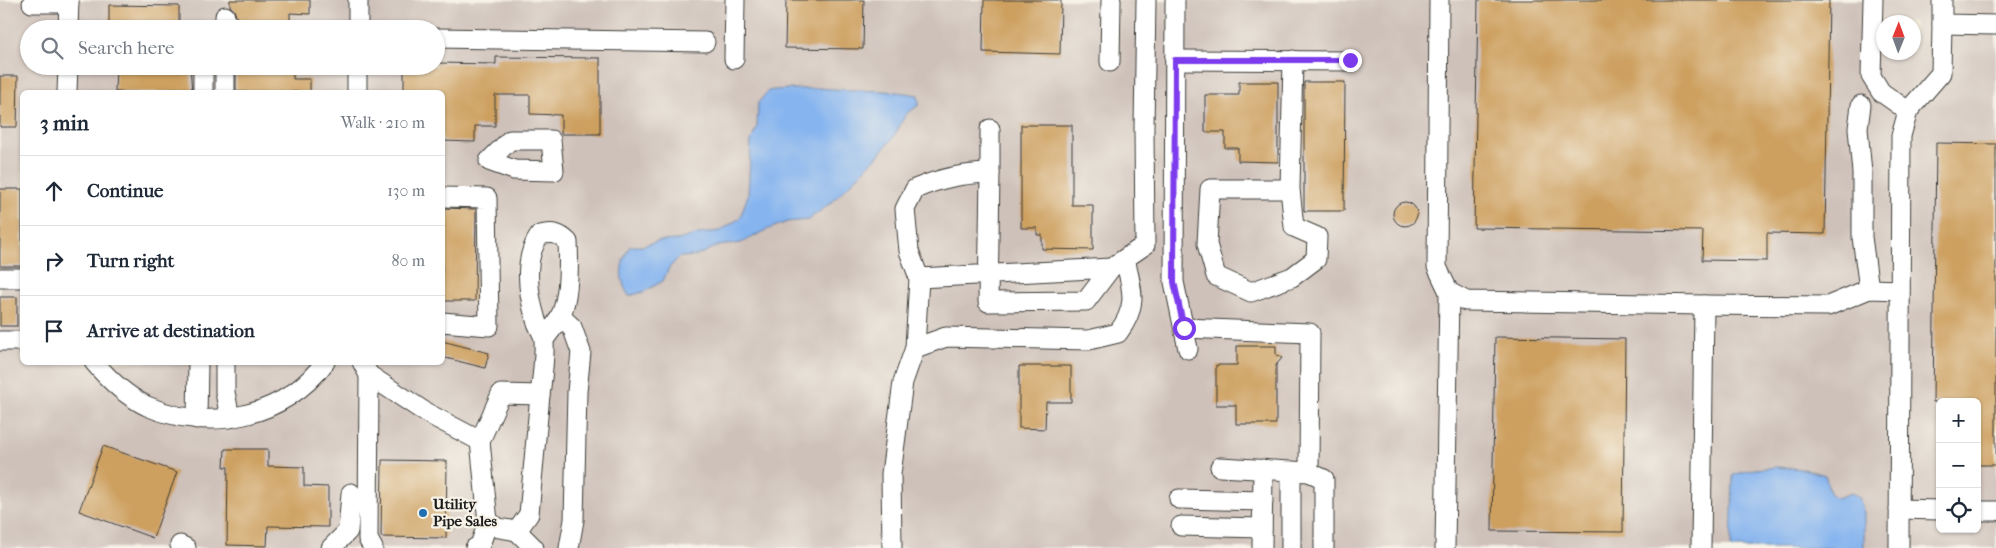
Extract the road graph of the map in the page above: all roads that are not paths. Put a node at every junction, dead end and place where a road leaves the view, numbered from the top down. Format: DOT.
graph roads {
  1 [pos="358,0"];
  2 [pos="735,0"];
  3 [pos="1111,0"];
  4 [pos="1146,0"];
  5 [pos="1175,0"];
  6 [pos="1439,0"];
  7 [pos="1872,0"];
  8 [pos="1942,0"];
  9 [pos="69,2"];
  10 [pos="32,3"];
  11 [pos="68,20"];
  12 [pos="358,20"];
  13 [pos="1942,24"];
  14 [pos="1996,25"];
  15 [pos="445,38"];
  16 [pos="705,42"];
  17 [pos="734,59"];
  18 [pos="1175,60"];
  19 [pos="1293,60"];
  20 [pos="1350,60"];
  21 [pos="1110,62"];
  22 [pos="68,75"];
  23 [pos="203,75"];
  24 [pos="225,75"];
  25 [pos="357,75"];
  26 [pos="67,90"];
  27 [pos="203,90"];
  28 [pos="225,90"];
  29 [pos="357,90"];
  30 [pos="1862,105"];
  31 [pos="1908,111"];
  32 [pos="990,129"];
  33 [pos="990,173"];
  34 [pos="1290,190"];
  35 [pos="445,197"];
  36 [pos="1118,263"];
  37 [pos="989,274"];
  38 [pos="0,278"];
  39 [pos="20,278"];
  40 [pos="919,278"];
  41 [pos="1869,289"];
  42 [pos="1900,290"];
  43 [pos="1449,292"];
  44 [pos="1704,306"];
  45 [pos="560,316"];
  46 [pos="445,322"];
  47 [pos="1184,328"];
  48 [pos="544,340"];
  49 [pos="0,341"];
  50 [pos="20,341"];
  51 [pos="915,348"];
  52 [pos="1188,349"];
  53 [pos="97,365"];
  54 [pos="198,365"];
  55 [pos="225,365"];
  56 [pos="322,365"];
  57 [pos="366,369"];
  58 [pos="540,395"];
  59 [pos="224,419"];
  60 [pos="197,420"];
  61 [pos="480,441"];
  62 [pos="1220,467"];
  63 [pos="1263,469"];
  64 [pos="1300,471"];
  65 [pos="351,493"];
  66 [pos="1179,498"];
  67 [pos="1262,501"];
  68 [pos="1899,509"];
  69 [pos="1936,510"];
  70 [pos="1981,510"];
  71 [pos="1996,511"];
  72 [pos="488,522"];
  73 [pos="1181,526"];
  74 [pos="1262,528"];
  75 [pos="518,531"];
  76 [pos="331,548"];
  77 [pos="373,548"];
  78 [pos="475,548"];
  79 [pos="534,548"];
  80 [pos="569,548"];
  81 [pos="892,548"];
  82 [pos="1262,548"];
  83 [pos="1291,548"];
  84 [pos="1324,548"];
  85 [pos="1445,548"];
  86 [pos="1701,548"];
  87 [pos="1899,548"];
  1 -- 12 [label="street"];
  2 -- 17 [label="street"];
  3 -- 21 [label="street"];
  4 -- 36 [label="street"];
  5 -- 18 [label="street"];
  6 -- 43 [label="street"];
  7 -- 31 [label="street"];
  8 -- 13 [label="street"];
  9 -- 10 [label="street"];
  9 -- 11 [label="street"];
  13 -- 14 [label="street"];
  13 -- 31 [label="street"];
  15 -- 16 [label="street"];
  18 -- 19 [label="street"];
  18 -- 47 [label="street"];
  19 -- 20 [label="street"];
  19 -- 34 [label="street"];
  22 -- 26 [label="street"];
  23 -- 27 [label="street"];
  24 -- 28 [label="street"];
  25 -- 29 [label="street"];
  30 -- 41 [label="street"];
  31 -- 42 [label="street"];
  32 -- 33 [label="street"];
  33 -- 37 [label="street"];
  33 -- 40 [label="street"];
  34 -- 34 [label="street"];
  35 -- 46 [label="street"];
  36 -- 37 [label="street"];
  36 -- 37 [label="street"];
  36 -- 51 [label="street"];
  37 -- 40 [label="street"];
  38 -- 39 [label="street"];
  40 -- 51 [label="street"];
  41 -- 42 [label="street"];
  41 -- 44 [label="street"];
  42 -- 68 [label="street"];
  43 -- 44 [label="street"];
  43 -- 85 [label="street"];
  44 -- 86 [label="street"];
  45 -- 48 [label="street"];
  45 -- 48 [label="street"];
  45 -- 80 [label="street"];
  47 -- 52 [label="street"];
  47 -- 64 [label="street"];
  48 -- 58 [label="street"];
  49 -- 50 [label="street"];
  51 -- 81 [label="street"];
  53 -- 60 [label="street"];
  54 -- 60 [label="street"];
  55 -- 59 [label="street"];
  56 -- 59 [label="street"];
  57 -- 61 [label="street"];
  57 -- 77 [label="street"];
  58 -- 61 [label="street"];
  58 -- 75 [label="street"];
  59 -- 60 [label="street"];
  61 -- 72 [label="street"];
  62 -- 63 [label="street"];
  63 -- 64 [label="street"];
  63 -- 67 [label="street"];
  64 -- 83 [label="street"];
  64 -- 84 [label="street"];
  65 -- 76 [label="street"];
  66 -- 67 [label="street"];
  67 -- 74 [label="street"];
  68 -- 69 [label="street"];
  68 -- 87 [label="street"];
  70 -- 71 [label="street"];
  72 -- 75 [label="street"];
  72 -- 78 [label="street"];
  73 -- 74 [label="street"];
  74 -- 82 [label="street"];
  75 -- 79 [label="street"];
}
